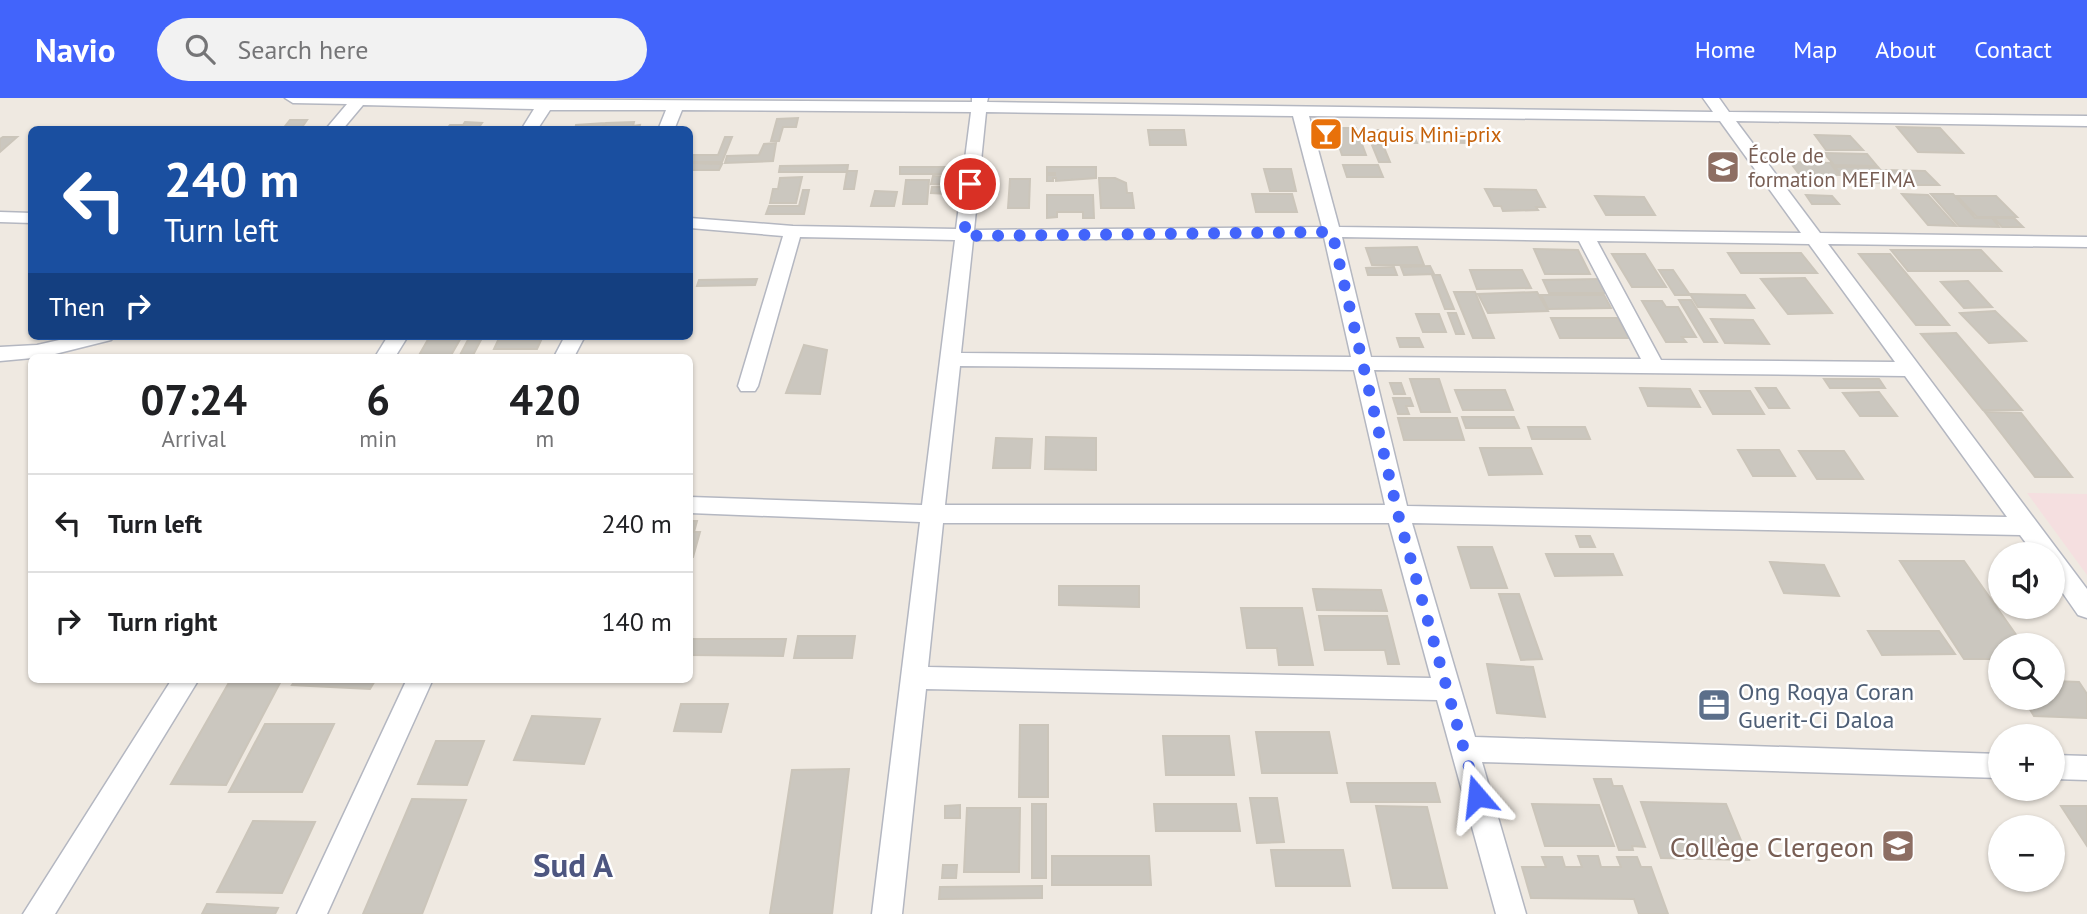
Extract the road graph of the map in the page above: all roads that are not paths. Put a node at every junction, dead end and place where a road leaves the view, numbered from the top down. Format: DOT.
graph roads {
  1 [pos="293,98"];
  2 [pos="1711,98"];
  3 [pos="359,100"];
  4 [pos="547,102"];
  5 [pos="979,103"];
  6 [pos="1116,103"];
  7 [pos="676,106"];
  8 [pos="1300,112"];
  9 [pos="1725,117"];
  10 [pos="2087,121"];
  11 [pos="336,126"];
  12 [pos="532,126"];
  13 [pos="668,126"];
  14 [pos="0,217"];
  15 [pos="28,218"];
  16 [pos="693,223"];
  17 [pos="793,230"];
  18 [pos="1332,232"];
  19 [pos="964,236"];
  20 [pos="1586,237"];
  21 [pos="1814,238"];
  22 [pos="2087,242"];
  23 [pos="87,340"];
  24 [pos="0,354"];
  25 [pos="950,359"];
  26 [pos="1362,362"];
  27 [pos="1654,366"];
  28 [pos="1911,369"];
  29 [pos="748,386"];
  30 [pos="693,505"];
  31 [pos="933,514"];
  32 [pos="1398,514"];
  33 [pos="2027,526"];
  34 [pos="2039,542"];
  35 [pos="2065,578"];
  36 [pos="2087,608"];
  37 [pos="914,678"];
  38 [pos="183,683"];
  39 [pos="418,683"];
  40 [pos="1446,689"];
  41 [pos="1463,750"];
  42 [pos="1988,766"];
  43 [pos="2065,767"];
  44 [pos="2087,768"];
  45 [pos="38,914"];
  46 [pos="312,914"];
  47 [pos="887,914"];
  48 [pos="1511,914"];
  1 -- 3 [label="street"];
  2 -- 9 [label="street"];
  3 -- 4 [label="street"];
  3 -- 11 [label="street"];
  4 -- 7 [label="street"];
  4 -- 12 [label="street"];
  5 -- 6 [label="street"];
  5 -- 7 [label="street"];
  5 -- 19 [label="street"];
  6 -- 8 [label="street"];
  7 -- 13 [label="street"];
  8 -- 9 [label="street"];
  8 -- 18 [label="street"];
  9 -- 10 [label="street"];
  9 -- 21 [label="street"];
  14 -- 15 [label="street"];
  16 -- 17 [label="street"];
  17 -- 19 [label="street"];
  17 -- 29 [label="street"];
  18 -- 19 [label="street"];
  18 -- 20 [label="street"];
  18 -- 26 [label="street"];
  19 -- 25 [label="street"];
  20 -- 21 [label="street"];
  20 -- 27 [label="street"];
  21 -- 22 [label="street"];
  21 -- 28 [label="street"];
  23 -- 24 [label="street"];
  25 -- 26 [label="street"];
  25 -- 31 [label="street"];
  26 -- 27 [label="street"];
  26 -- 32 [label="street"];
  27 -- 28 [label="street"];
  28 -- 33 [label="street"];
  30 -- 31 [label="street"];
  31 -- 32 [label="street"];
  31 -- 37 [label="street"];
  32 -- 33 [label="street"];
  32 -- 40 [label="street"];
  33 -- 34 [label="street"];
  35 -- 36 [label="street"];
  37 -- 40 [label="street"];
  37 -- 47 [label="street"];
  38 -- 45 [label="street"];
  39 -- 46 [label="street"];
  40 -- 41 [label="street"];
  41 -- 42 [label="street"];
  41 -- 48 [label="street"];
  43 -- 44 [label="street"];
}
